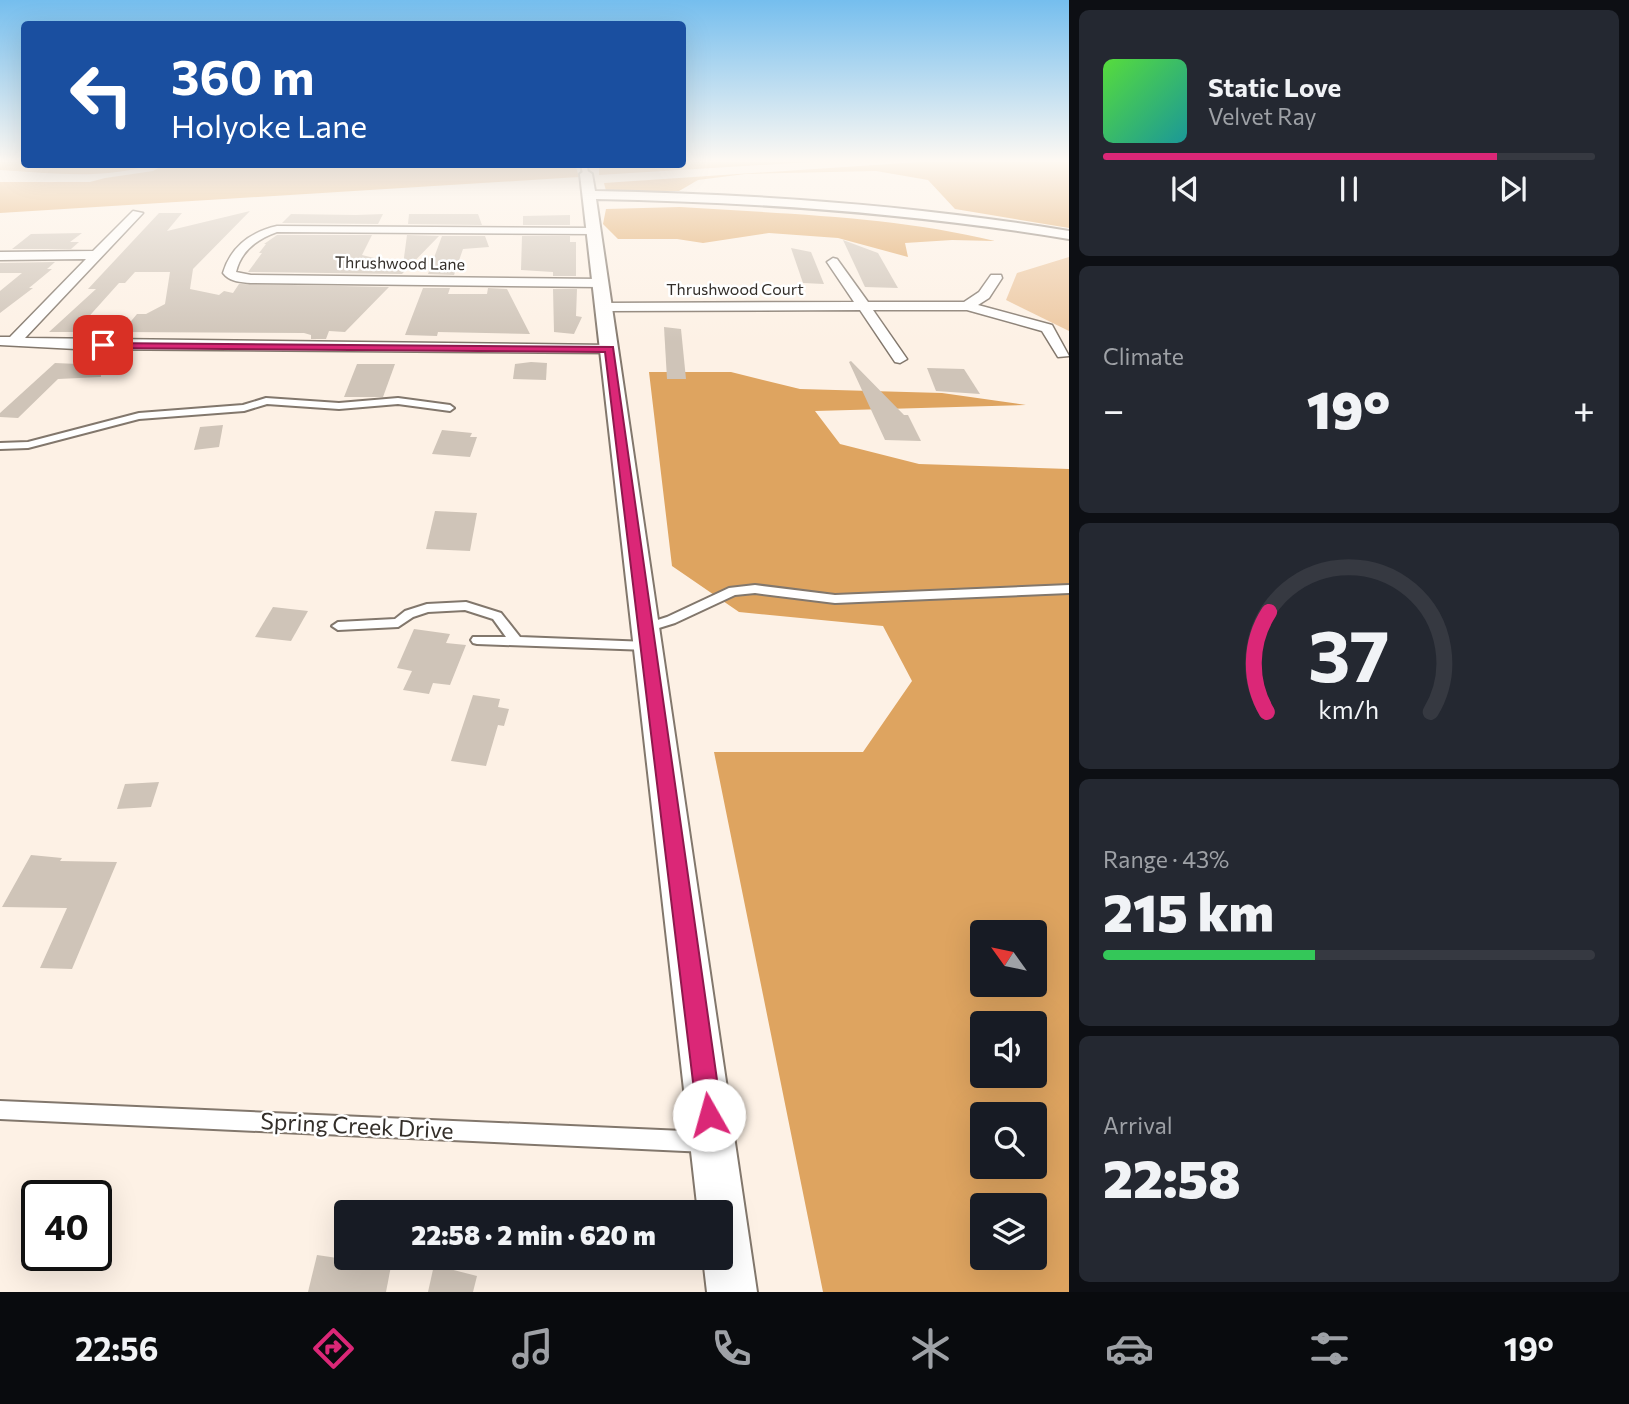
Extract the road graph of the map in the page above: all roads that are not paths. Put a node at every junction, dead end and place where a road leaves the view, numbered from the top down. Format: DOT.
graph roads {
  1 [pos="128,222"];
  2 [pos="335,222"];
  3 [pos="593,222"];
  4 [pos="921,222"];
  5 [pos="987,222"];
  6 [pos="1069,235"];
  7 [pos="1069,244"];
  8 [pos="97,255"];
  9 [pos="0,256"];
  10 [pos="833,262"];
  11 [pos="996,278"];
  12 [pos="602,295"];
  13 [pos="866,306"];
  14 [pos="967,306"];
  15 [pos="6,341"];
  16 [pos="610,349"];
  17 [pos="1063,354"];
  18 [pos="900,359"];
  19 [pos="450,408"];
  20 [pos="0,446"];
  21 [pos="1069,589"];
  22 [pos="338,626"];
  23 [pos="647,637"];
  24 [pos="477,640"];
  25 [pos="516,641"];
  26 [pos="0,1110"];
  27 [pos="713,1143"];
  28 [pos="732,1292"];
  1 -- 8 [label="street"];
  2 -- 12 [label="street, Thrushwood Lane"];
  3 -- 12 [label="street"];
  4 -- 7 [label="street"];
  5 -- 6 [label="street"];
  8 -- 9 [label="street"];
  8 -- 15 [label="street"];
  10 -- 13 [label="street"];
  11 -- 14 [label="street"];
  12 -- 13 [label="street, Thrushwood Court"];
  12 -- 16 [label="street"];
  13 -- 14 [label="street, Thrushwood Court"];
  13 -- 18 [label="street"];
  14 -- 17 [label="street, Thrushwood Court"];
  15 -- 16 [label="street"];
  16 -- 23 [label="street"];
  19 -- 20 [label="lane"];
  21 -- 23 [label="lane"];
  22 -- 25 [label="lane"];
  23 -- 25 [label="lane"];
  23 -- 27 [label="street"];
  24 -- 25 [label="lane"];
  26 -- 27 [label="lane, Spring Creek Drive"];
  27 -- 28 [label="street"];
}
